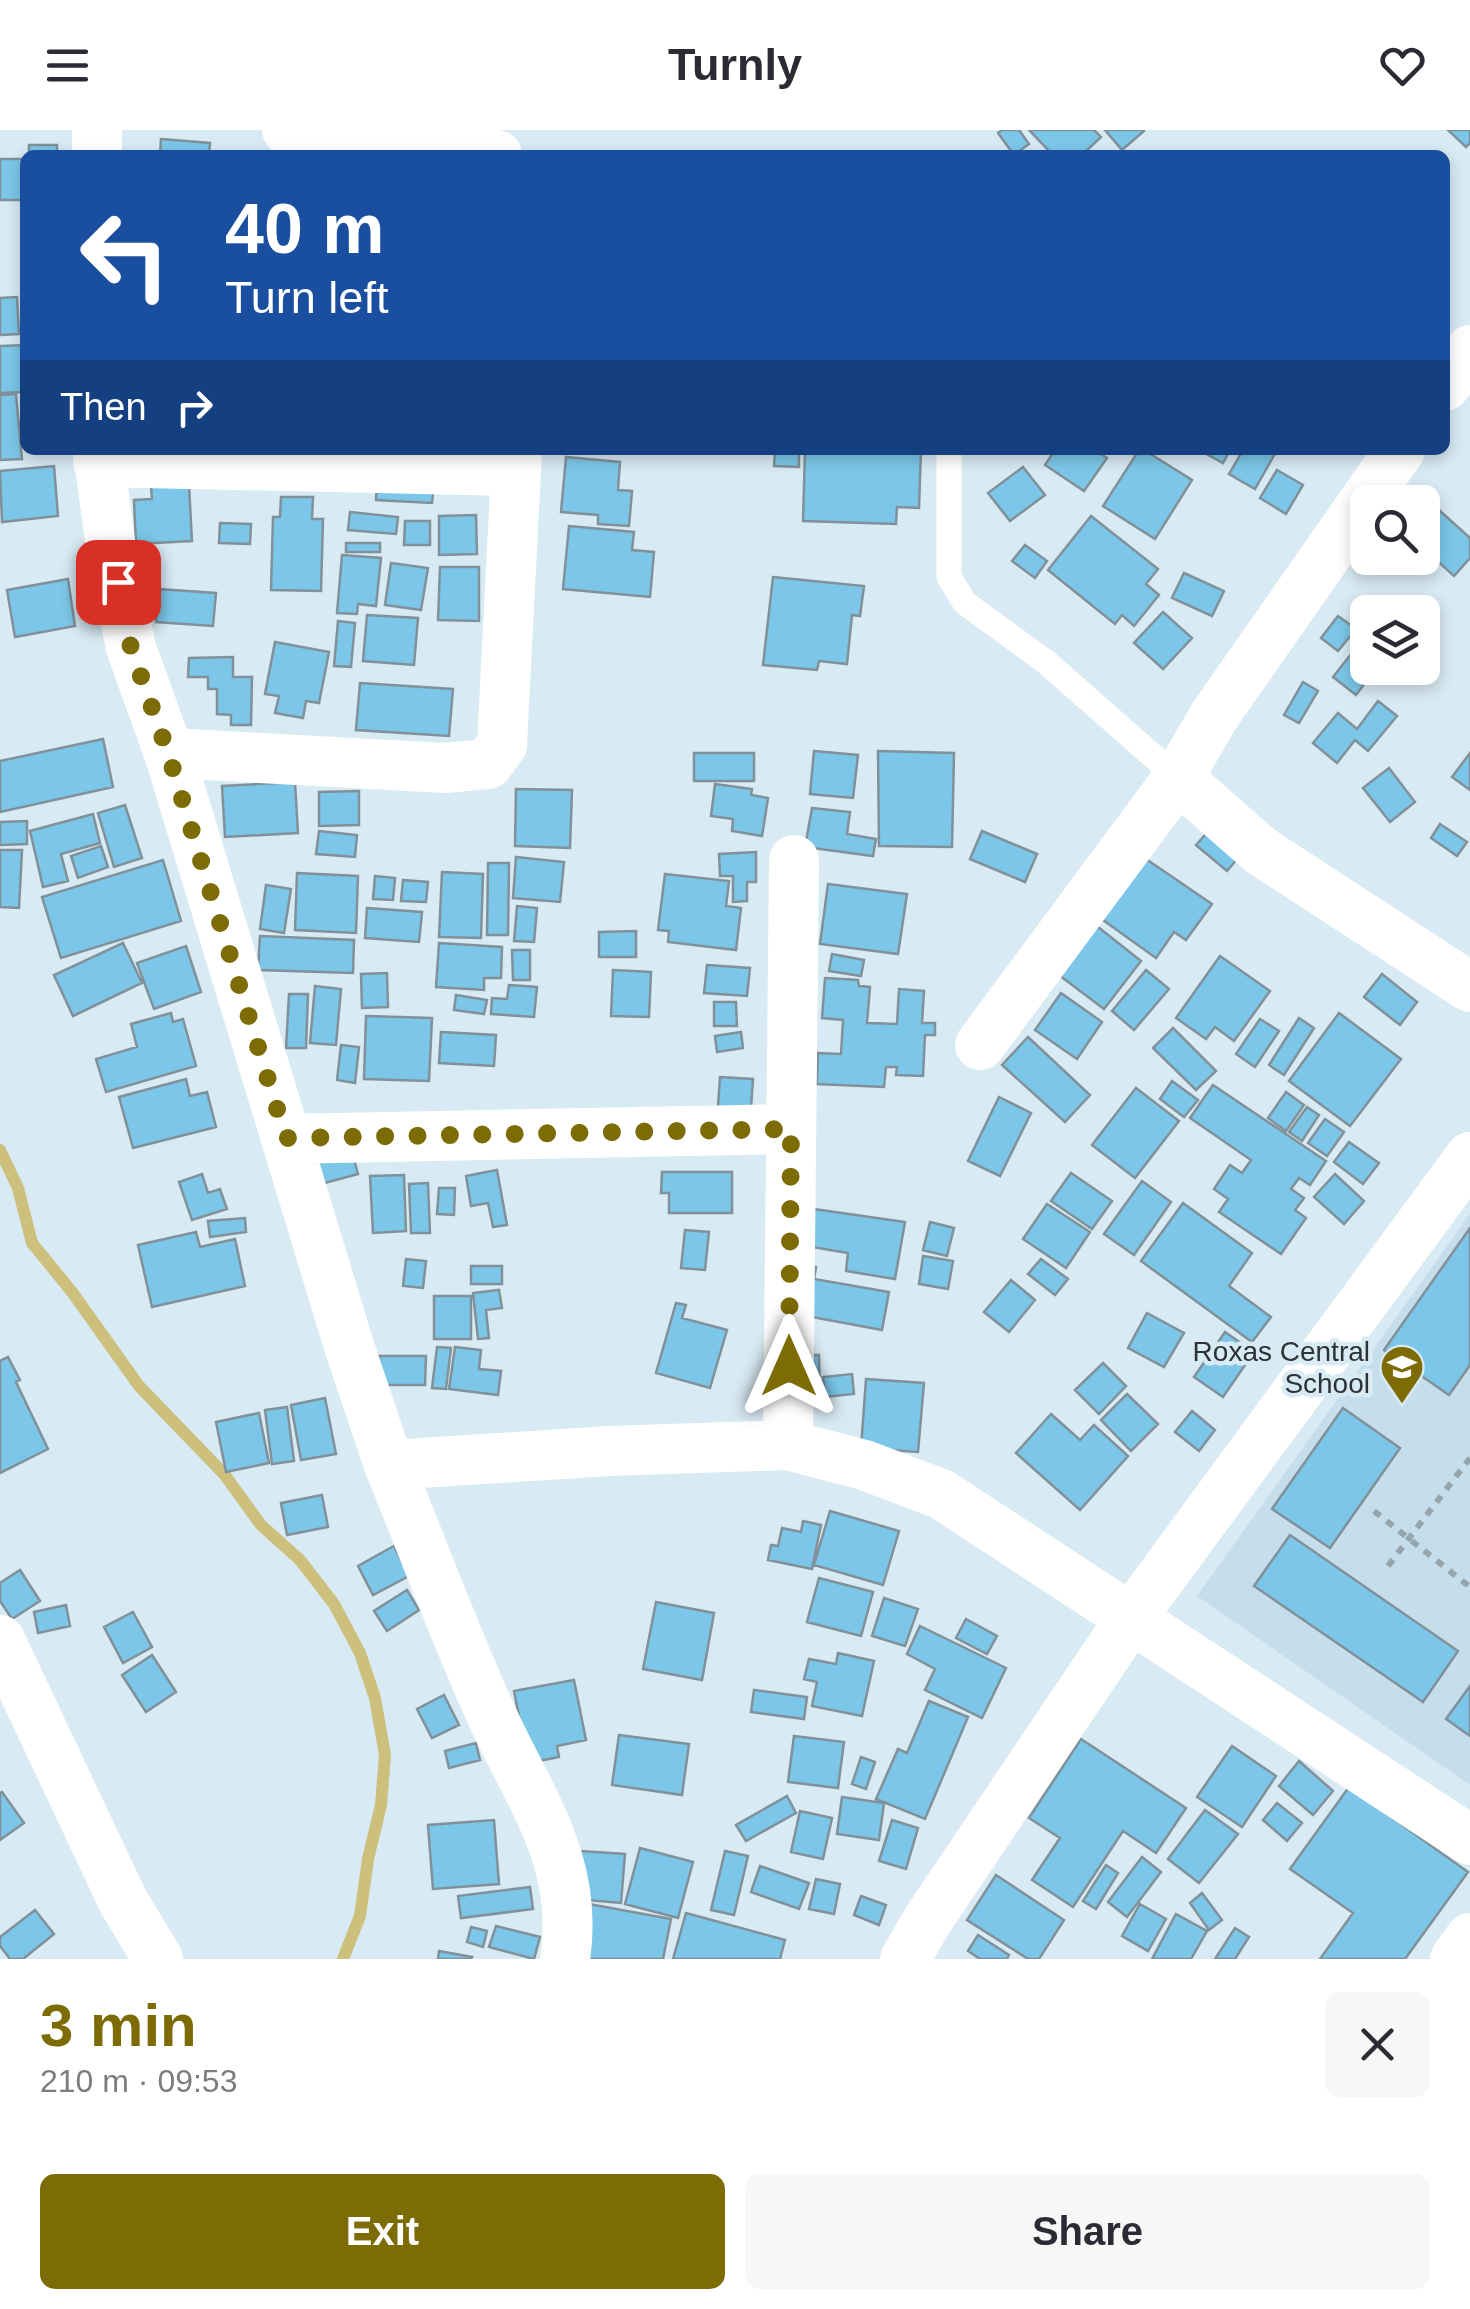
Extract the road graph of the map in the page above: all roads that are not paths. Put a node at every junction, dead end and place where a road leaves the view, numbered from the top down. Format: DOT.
graph roads {
  1 [pos="286,130"];
  2 [pos="455,150"];
  3 [pos="1470,350"];
  4 [pos="1450,379"];
  5 [pos="949,455"];
  6 [pos="1397,455"];
  7 [pos="98,456"];
  8 [pos="517,460"];
  9 [pos="168,753"];
  10 [pos="1178,778"];
  11 [pos="794,860"];
  12 [pos="1470,987"];
  13 [pos="980,1045"];
  14 [pos="791,1129"];
  15 [pos="286,1138"];
  16 [pos="1470,1157"];
  17 [pos="788,1445"];
  18 [pos="389,1466"];
  19 [pos="1131,1618"];
  20 [pos="0,1640"];
  21 [pos="1470,1840"];
  22 [pos="1470,1938"];
  23 [pos="158,1959"];
  24 [pos="565,1959"];
  25 [pos="905,1959"];
  26 [pos="1455,1959"];
  1 -- 2 [label="street"];
  3 -- 4 [label="street"];
  5 -- 10 [label="lane"];
  6 -- 10 [label="street"];
  7 -- 8 [label="street"];
  7 -- 9 [label="street"];
  8 -- 9 [label="street"];
  9 -- 15 [label="street"];
  10 -- 12 [label="street"];
  10 -- 13 [label="street"];
  11 -- 14 [label="street"];
  14 -- 15 [label="street"];
  14 -- 17 [label="street"];
  15 -- 18 [label="street"];
  16 -- 19 [label="street"];
  17 -- 18 [label="street"];
  17 -- 19 [label="street"];
  18 -- 24 [label="street"];
  19 -- 21 [label="street"];
  19 -- 25 [label="street"];
  20 -- 23 [label="street"];
  22 -- 26 [label="street"];
}
